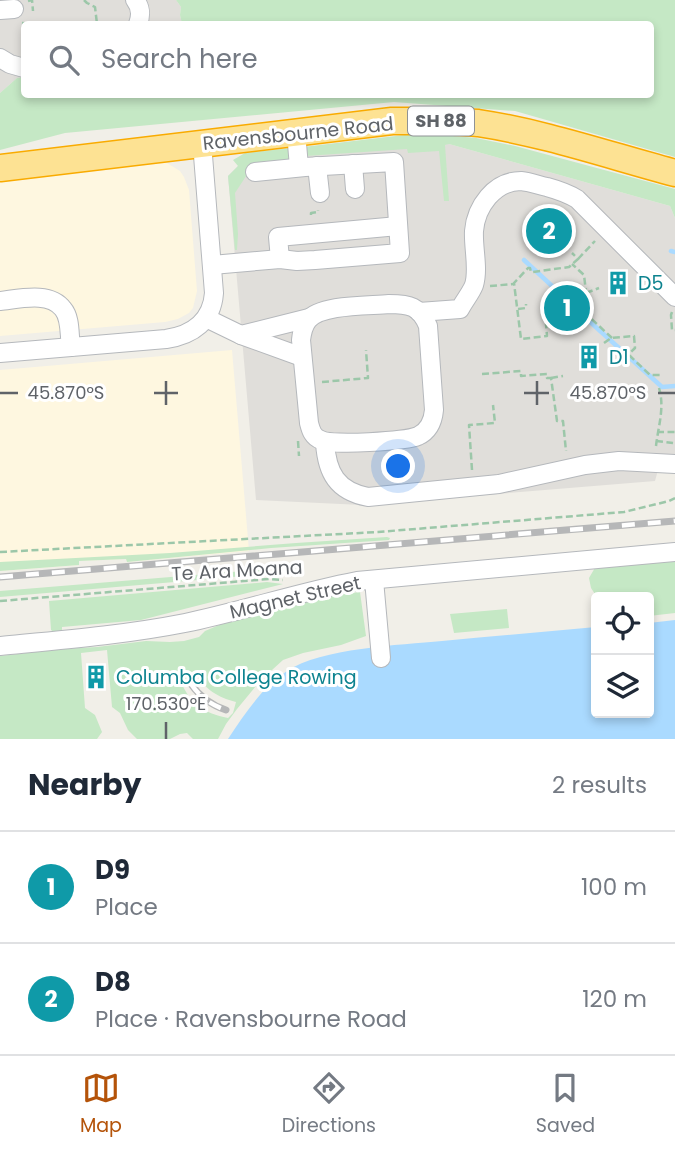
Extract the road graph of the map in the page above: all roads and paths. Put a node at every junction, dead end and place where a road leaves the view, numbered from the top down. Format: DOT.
graph roads {
  1 [pos="84,0"];
  2 [pos="135,0"];
  3 [pos="22,5"];
  4 [pos="33,11"];
  5 [pos="97,21"];
  6 [pos="139,21"];
  7 [pos="0,58"];
  8 [pos="21,67"];
  9 [pos="296,132"];
  10 [pos="202,143"];
  11 [pos="353,164"];
  12 [pos="0,168"];
  13 [pos="255,172"];
  14 [pos="675,173"];
  15 [pos="312,181"];
  16 [pos="355,189"];
  17 [pos="311,215"];
  18 [pos="398,226"];
  19 [pos="607,229"];
  20 [pos="280,253"];
  21 [pos="572,253"];
  22 [pos="578,259"];
  23 [pos="572,264"];
  24 [pos="212,265"];
  25 [pos="599,288"];
  26 [pos="586,293"];
  27 [pos="675,297"];
  28 [pos="0,301"];
  29 [pos="526,304"];
  30 [pos="517,309"];
  31 [pos="419,312"];
  32 [pos="584,312"];
  33 [pos="671,315"];
  34 [pos="206,318"];
  35 [pos="309,318"];
  36 [pos="600,318"];
  37 [pos="571,321"];
  38 [pos="596,322"];
  39 [pos="560,323"];
  40 [pos="675,330"];
  41 [pos="242,335"];
  42 [pos="612,338"];
  43 [pos="604,343"];
  44 [pos="71,346"];
  45 [pos="366,350"];
  46 [pos="0,353"];
  47 [pos="302,357"];
  48 [pos="482,374"];
  49 [pos="660,375"];
  50 [pos="563,376"];
  51 [pos="551,378"];
  52 [pos="319,383"];
  53 [pos="659,388"];
  54 [pos="493,405"];
  55 [pos="657,432"];
  56 [pos="675,432"];
  57 [pos="656,441"];
  58 [pos="326,443"];
  59 [pos="673,443"];
  60 [pos="472,461"];
  61 [pos="654,463"];
  62 [pos="675,464"];
  63 [pos="567,468"];
  64 [pos="675,498"];
  65 [pos="0,552"];
  66 [pos="675,552"];
  67 [pos="374,580"];
  68 [pos="292,581"];
  69 [pos="0,601"];
  70 [pos="0,646"];
  71 [pos="380,658"];
  1 -- 5 [label="path"];
  2 -- 6 [label="street"];
  3 -- 4 [label="path"];
  7 -- 8 [label="street"];
  9 -- 10 [label="highway, Ravensbourne Road / SH 88"];
  9 -- 14 [label="highway, Ravensbourne Road / SH 88"];
  9 -- 15 [label="street"];
  10 -- 12 [label="highway, Ravensbourne Road / SH 88"];
  10 -- 24 [label="street"];
  11 -- 15 [label="street"];
  11 -- 16 [label="street"];
  11 -- 18 [label="street"];
  13 -- 15 [label="street"];
  15 -- 17 [label="path"];
  18 -- 20 [label="street"];
  18 -- 20 [label="street"];
  19 -- 22 [label="path"];
  19 -- 27 [label="street"];
  19 -- 31 [label="street"];
  20 -- 24 [label="street"];
  21 -- 22 [label="path"];
  22 -- 23 [label="path"];
  23 -- 26 [label="path"];
  23 -- 30 [label="path"];
  24 -- 34 [label="street"];
  25 -- 26 [label="path"];
  26 -- 32 [label="path"];
  28 -- 44 [label="street"];
  29 -- 30 [label="path"];
  30 -- 39 [label="path"];
  31 -- 35 [label="street"];
  31 -- 58 [label="street"];
  32 -- 37 [label="path"];
  32 -- 38 [label="path"];
  33 -- 40 [label="path"];
  34 -- 41 [label="street"];
  34 -- 44 [label="street"];
  35 -- 41 [label="street"];
  35 -- 47 [label="street"];
  36 -- 38 [label="path"];
  37 -- 39 [label="path"];
  37 -- 39 [label="path"];
  38 -- 42 [label="path"];
  41 -- 47 [label="street"];
  42 -- 43 [label="path"];
  42 -- 49 [label="path"];
  44 -- 46 [label="street"];
  45 -- 52 [label="path"];
  47 -- 58 [label="street"];
  48 -- 51 [label="path"];
  50 -- 51 [label="path"];
  51 -- 63 [label="path"];
  53 -- 55 [label="path"];
  54 -- 60 [label="path"];
  55 -- 56 [label="path"];
  55 -- 57 [label="path"];
  57 -- 59 [label="path"];
  57 -- 61 [label="path"];
  58 -- 63 [label="street"];
  61 -- 62 [label="street"];
  61 -- 63 [label="street"];
  64 -- 65 [label="path"];
  66 -- 67 [label="street, Magnet Street"];
  67 -- 70 [label="street, Magnet Street"];
  67 -- 71 [label="street"];
  68 -- 69 [label="path, Te Ara Moana"];
}
